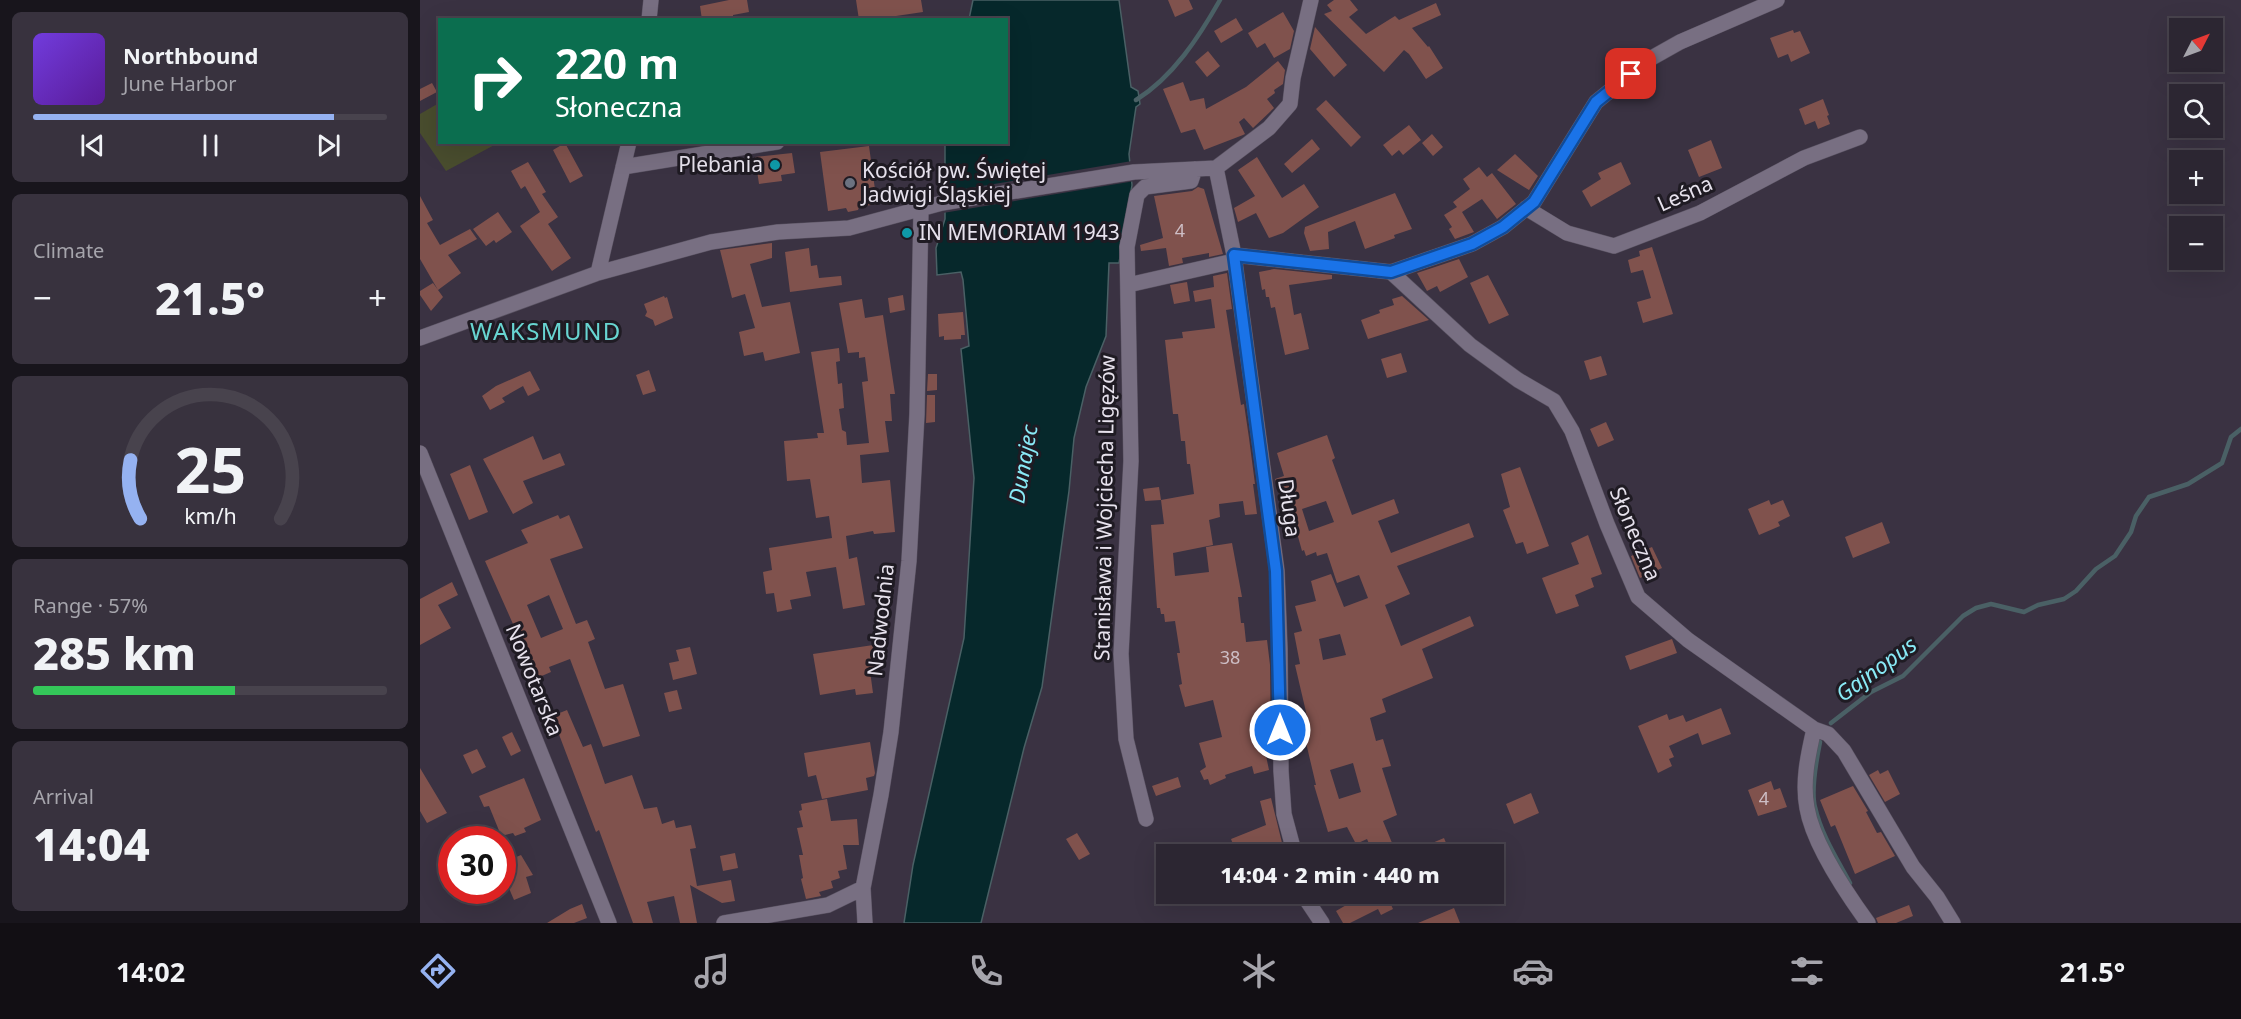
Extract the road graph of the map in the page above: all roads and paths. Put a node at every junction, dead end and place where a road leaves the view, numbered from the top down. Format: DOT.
graph roads {
  1 [pos="651,0"];
  2 [pos="1311,0"];
  3 [pos="1777,0"];
  4 [pos="649,18"];
  5 [pos="1860,137"];
  6 [pos="629,144"];
  7 [pos="765,144"];
  8 [pos="623,167"];
  9 [pos="1216,168"];
  10 [pos="1195,169"];
  11 [pos="1526,208"];
  12 [pos="921,210"];
  13 [pos="1234,258"];
  14 [pos="1391,272"];
  15 [pos="598,273"];
  16 [pos="1128,285"];
  17 [pos="420,338"];
  18 [pos="420,453"];
  19 [pos="1814,729"];
  20 [pos="1146,819"];
  21 [pos="1292,844"];
  22 [pos="863,888"];
  23 [pos="1309,904"];
  24 [pos="609,923"];
  25 [pos="724,923"];
  26 [pos="865,923"];
  27 [pos="1322,923"];
  28 [pos="1868,923"];
  29 [pos="1953,923"];
  1 -- 4 [label="street"];
  2 -- 9 [label="street"];
  3 -- 11 [label="street"];
  5 -- 11 [label="street, Leśna"];
  6 -- 8 [label="street"];
  7 -- 8 [label="street"];
  8 -- 15 [label="street"];
  9 -- 10 [label="street"];
  9 -- 13 [label="street, Długa"];
  10 -- 12 [label="street"];
  10 -- 16 [label="street, Stanisława i Wojciecha Ligęzów"];
  11 -- 14 [label="street"];
  12 -- 15 [label="street"];
  12 -- 22 [label="street, Nadwodnia"];
  13 -- 14 [label="street"];
  13 -- 16 [label="street"];
  13 -- 21 [label="street, Długa"];
  14 -- 19 [label="street, Słoneczna"];
  15 -- 17 [label="street"];
  16 -- 20 [label="street, Stanisława i Wojciecha Ligęzów"];
  18 -- 24 [label="street, Nowotarska"];
  19 -- 28 [label="street"];
  19 -- 29 [label="street, Słoneczna"];
  22 -- 25 [label="street"];
  22 -- 26 [label="street, Nadwodnia"];
  23 -- 27 [label="street"];
}
